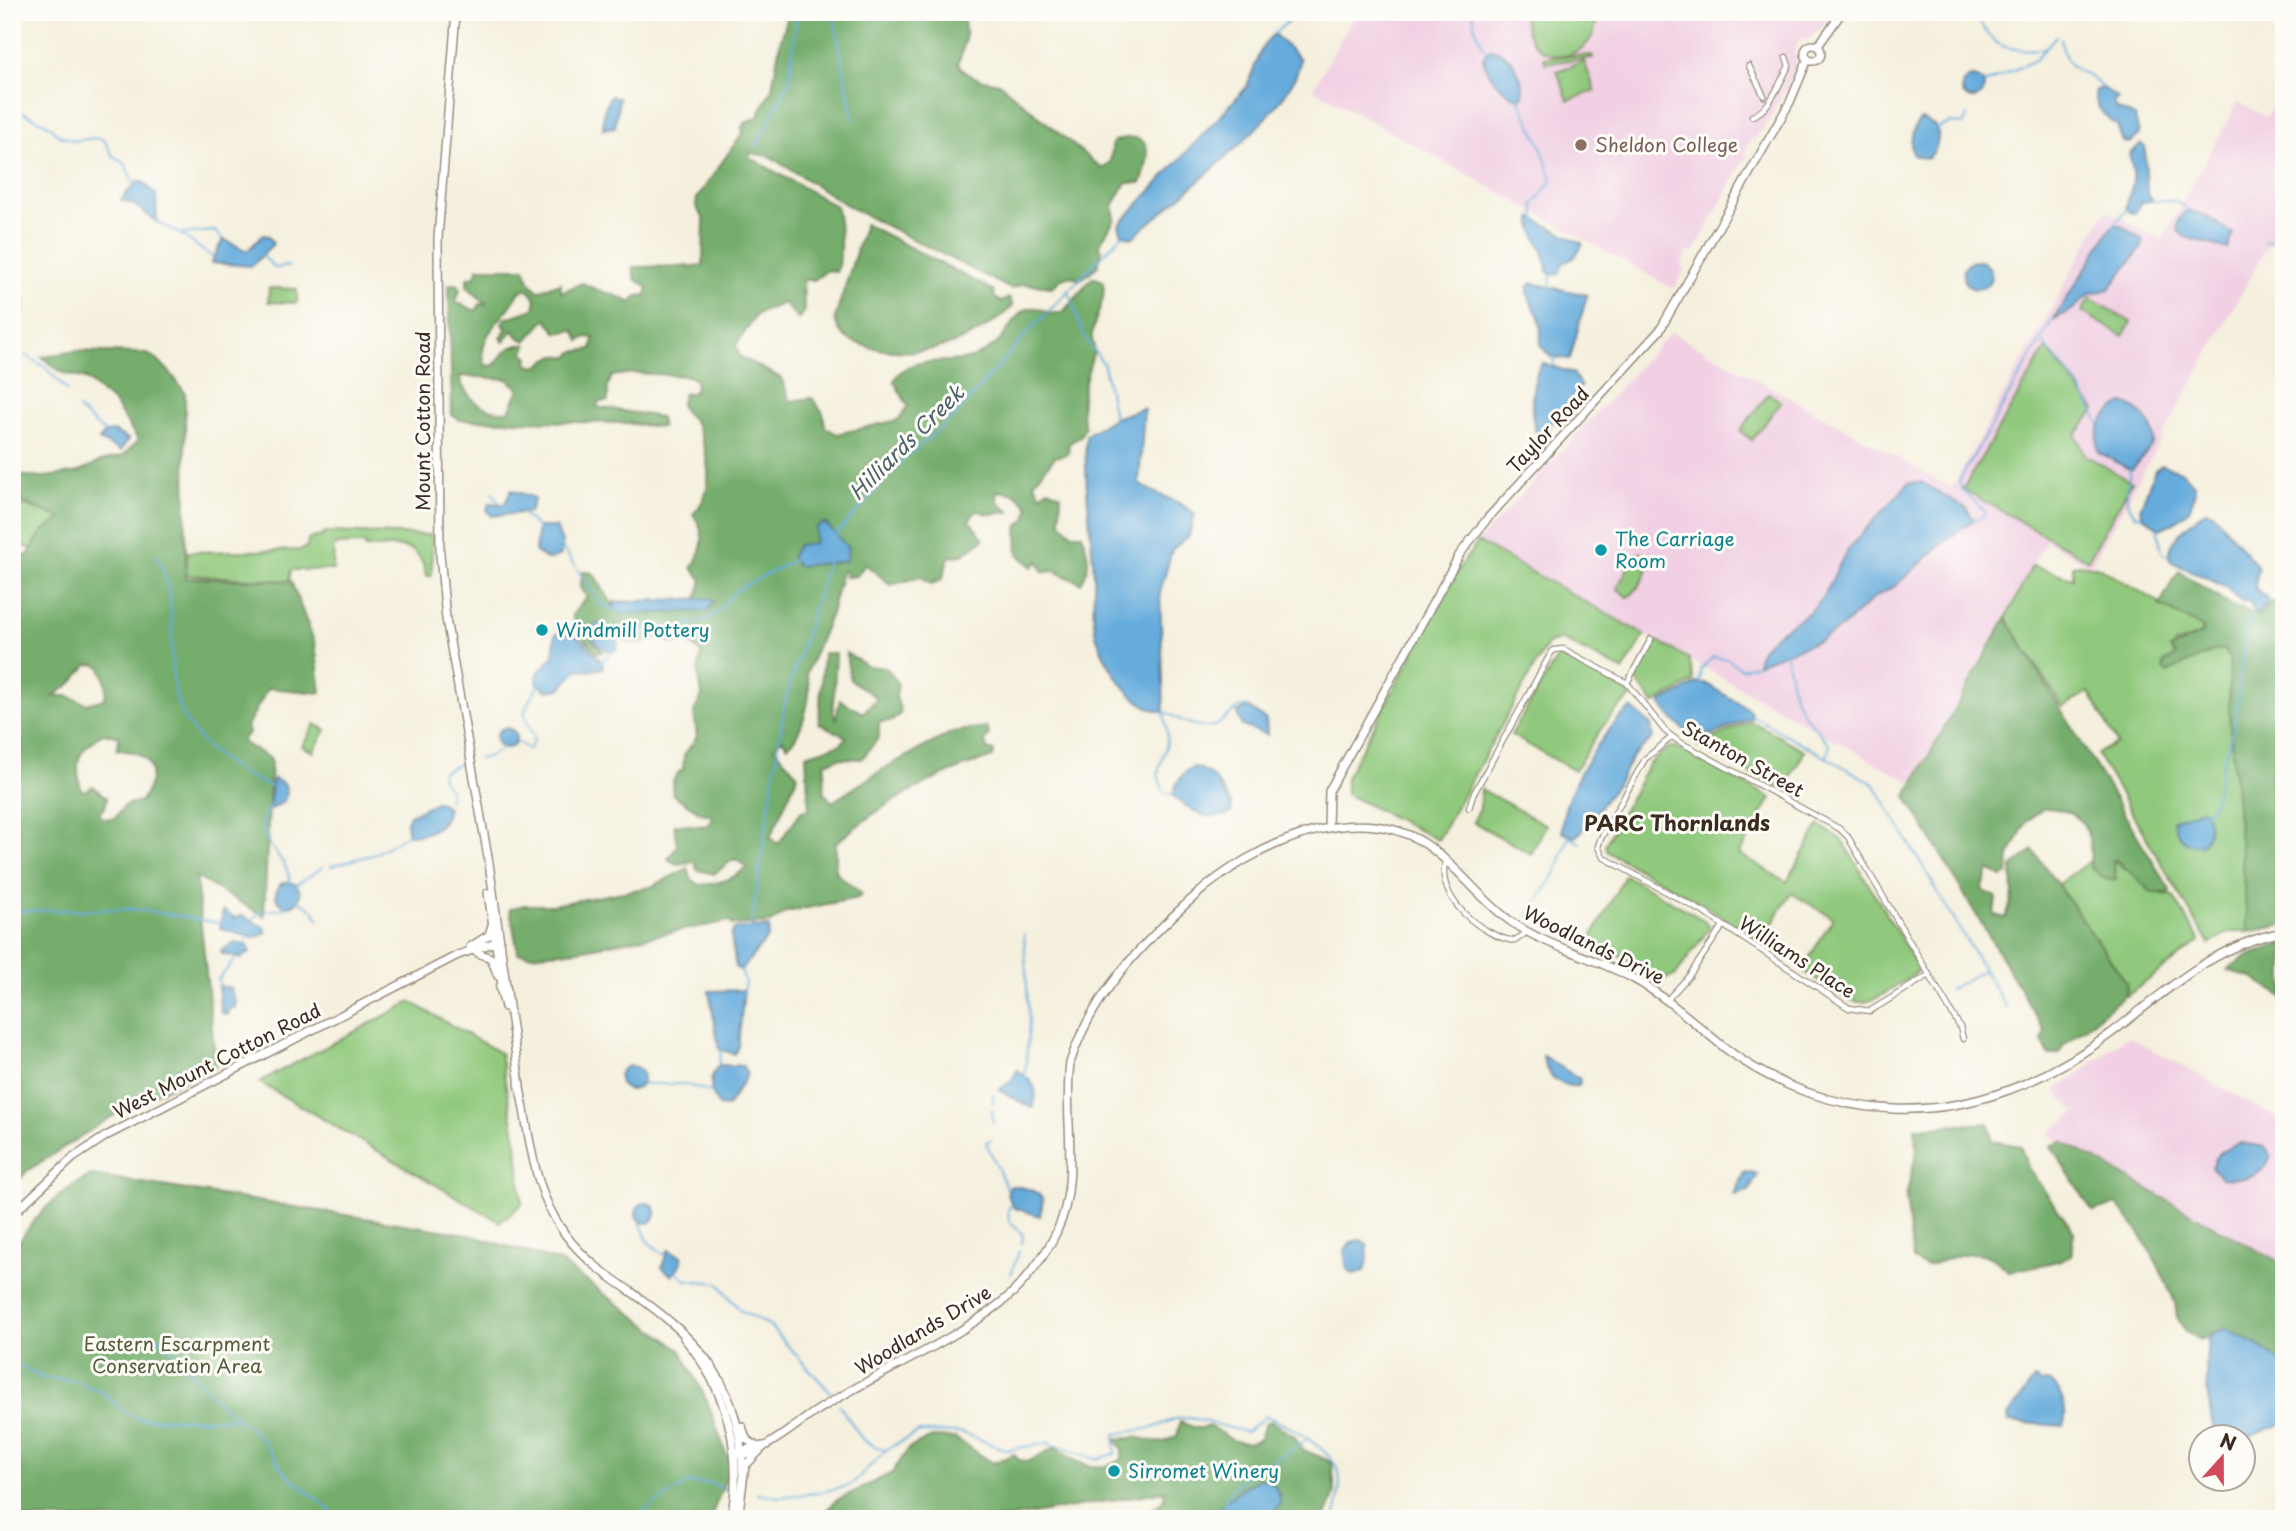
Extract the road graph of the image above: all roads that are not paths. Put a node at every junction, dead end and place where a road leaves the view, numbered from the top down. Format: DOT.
graph roads {
  1 [pos="456,12"];
  2 [pos="1842,12"];
  3 [pos="1818,47"];
  4 [pos="1786,57"];
  5 [pos="1808,60"];
  6 [pos="1749,66"];
  7 [pos="1764,96"];
  8 [pos="1752,116"];
  9 [pos="1651,639"];
  10 [pos="1627,683"];
  11 [pos="1672,737"];
  12 [pos="1469,808"];
  13 [pos="1328,827"];
  14 [pos="482,828"];
  15 [pos="1446,860"];
  16 [pos="492,921"];
  17 [pos="1723,926"];
  18 [pos="1527,932"];
  19 [pos="2284,932"];
  20 [pos="498,943"];
  21 [pos="478,953"];
  22 [pos="455,957"];
  23 [pos="1929,975"];
  24 [pos="1668,999"];
  25 [pos="505,1007"];
  26 [pos="1963,1039"];
  27 [pos="520,1085"];
  28 [pos="12,1215"];
  29 [pos="659,1312"];
  30 [pos="718,1376"];
  31 [pos="765,1445"];
  32 [pos="734,1446"];
  33 [pos="741,1454"];
  34 [pos="743,1476"];
  35 [pos="734,1519"];
  1 -- 14 [label="main road, Mount Cotton Road"];
  2 -- 3 [label="main road"];
  3 -- 5 [label="main road"];
  3 -- 5 [label="main road"];
  4 -- 8 [label="street"];
  5 -- 13 [label="main road, Taylor Road"];
  6 -- 7 [label="street"];
  9 -- 10 [label="street"];
  10 -- 11 [label="street, Stanton Street"];
  10 -- 12 [label="street, Stanton Street"];
  11 -- 17 [label="street, Williams Place"];
  11 -- 23 [label="street, Stanton Street"];
  13 -- 15 [label="main road, Woodlands Drive"];
  13 -- 31 [label="main road, Woodlands Drive"];
  14 -- 16 [label="main road, Mount Cotton Road"];
  14 -- 20 [label="main road, Mount Cotton Road"];
  15 -- 18 [label="main road, Woodlands Drive"];
  15 -- 18 [label="street"];
  16 -- 20 [label="main road, Mount Cotton Road"];
  16 -- 22 [label="main road"];
  17 -- 23 [label="street, Williams Place"];
  17 -- 24 [label="street, Williams Place"];
  18 -- 24 [label="main road, Woodlands Drive"];
  19 -- 24 [label="main road, Woodlands Drive"];
  20 -- 21 [label="main road"];
  20 -- 22 [label="main road"];
  20 -- 25 [label="main road, Mount Cotton Road"];
  20 -- 27 [label="main road, Mount Cotton Road"];
  21 -- 22 [label="main road"];
  21 -- 25 [label="main road"];
  22 -- 28 [label="main road, West Mount Cotton Road"];
  23 -- 26 [label="street, Stanton Street"];
  25 -- 27 [label="main road, Mount Cotton Road"];
  27 -- 29 [label="main road, Mount Cotton Road"];
  29 -- 30 [label="main road, Mount Cotton Road"];
  29 -- 32 [label="main road"];
  30 -- 31 [label="main road"];
  30 -- 33 [label="main road, Mount Cotton Road"];
  31 -- 33 [label="main road"];
  31 -- 34 [label="main road"];
  32 -- 33 [label="main road"];
  32 -- 35 [label="main road"];
  33 -- 34 [label="main road, Mount Cotton Road"];
  33 -- 35 [label="main road"];
  34 -- 35 [label="main road, Mount Cotton Road"];
}
